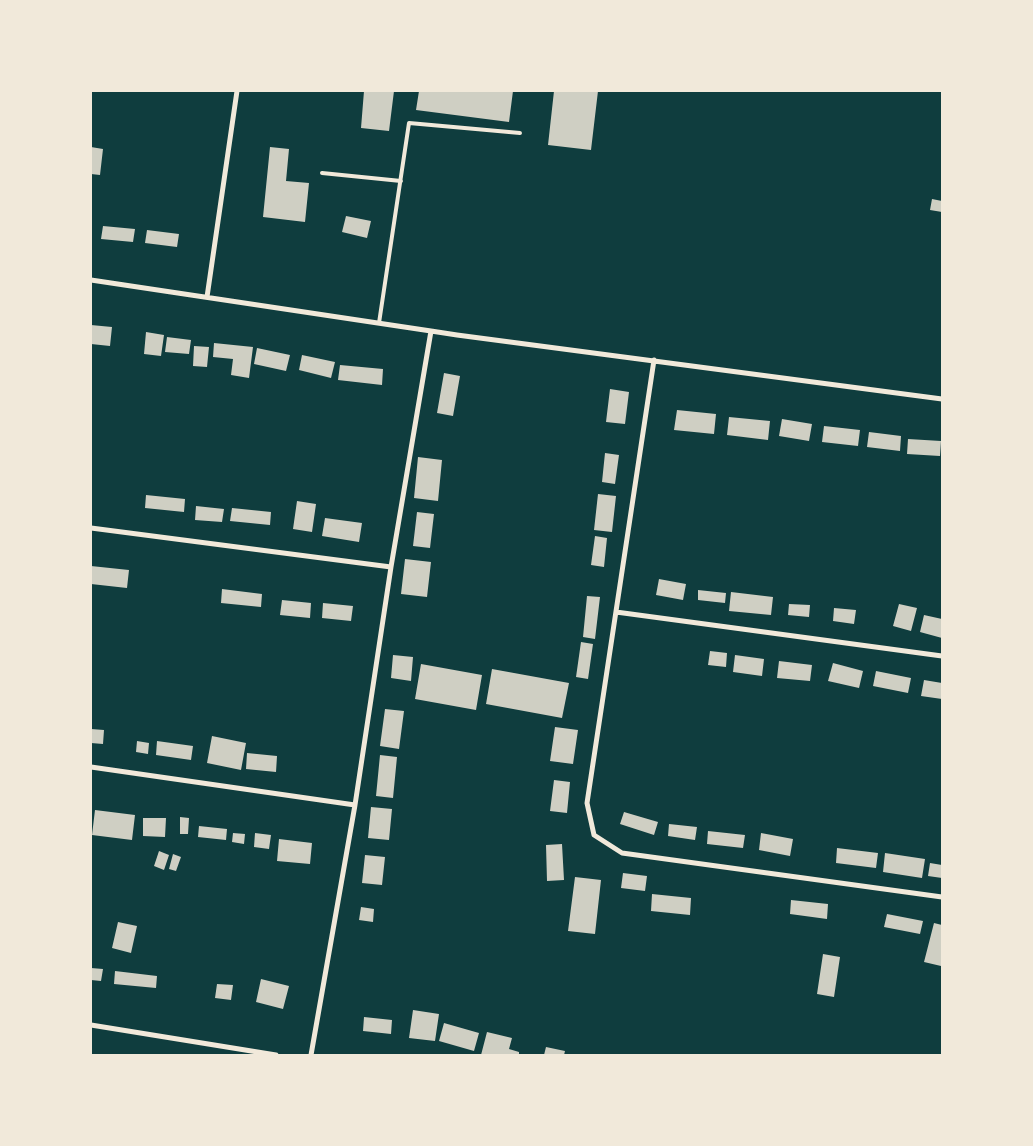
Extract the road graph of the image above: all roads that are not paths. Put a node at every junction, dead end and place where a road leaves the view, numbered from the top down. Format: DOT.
graph roads {
  1 [pos="237,91"];
  2 [pos="520,133"];
  3 [pos="322,173"];
  4 [pos="400,182"];
  5 [pos="91,280"];
  6 [pos="207,297"];
  7 [pos="380,323"];
  8 [pos="431,331"];
  9 [pos="654,360"];
  10 [pos="942,400"];
  11 [pos="91,528"];
  12 [pos="391,567"];
  13 [pos="616,612"];
  14 [pos="942,656"];
  15 [pos="91,767"];
  16 [pos="355,805"];
  17 [pos="942,897"];
  18 [pos="91,1025"];
  19 [pos="276,1055"];
  20 [pos="311,1055"];
  1 -- 6 [label="street"];
  2 -- 4 [label="lane"];
  3 -- 4 [label="lane"];
  4 -- 7 [label="lane"];
  5 -- 6 [label="street"];
  6 -- 7 [label="street"];
  7 -- 8 [label="street"];
  8 -- 9 [label="street"];
  8 -- 12 [label="street"];
  9 -- 10 [label="street"];
  9 -- 13 [label="street"];
  11 -- 12 [label="street"];
  12 -- 16 [label="street"];
  13 -- 14 [label="street"];
  13 -- 17 [label="street"];
  15 -- 16 [label="street"];
  16 -- 20 [label="street"];
  18 -- 19 [label="street"];
}
